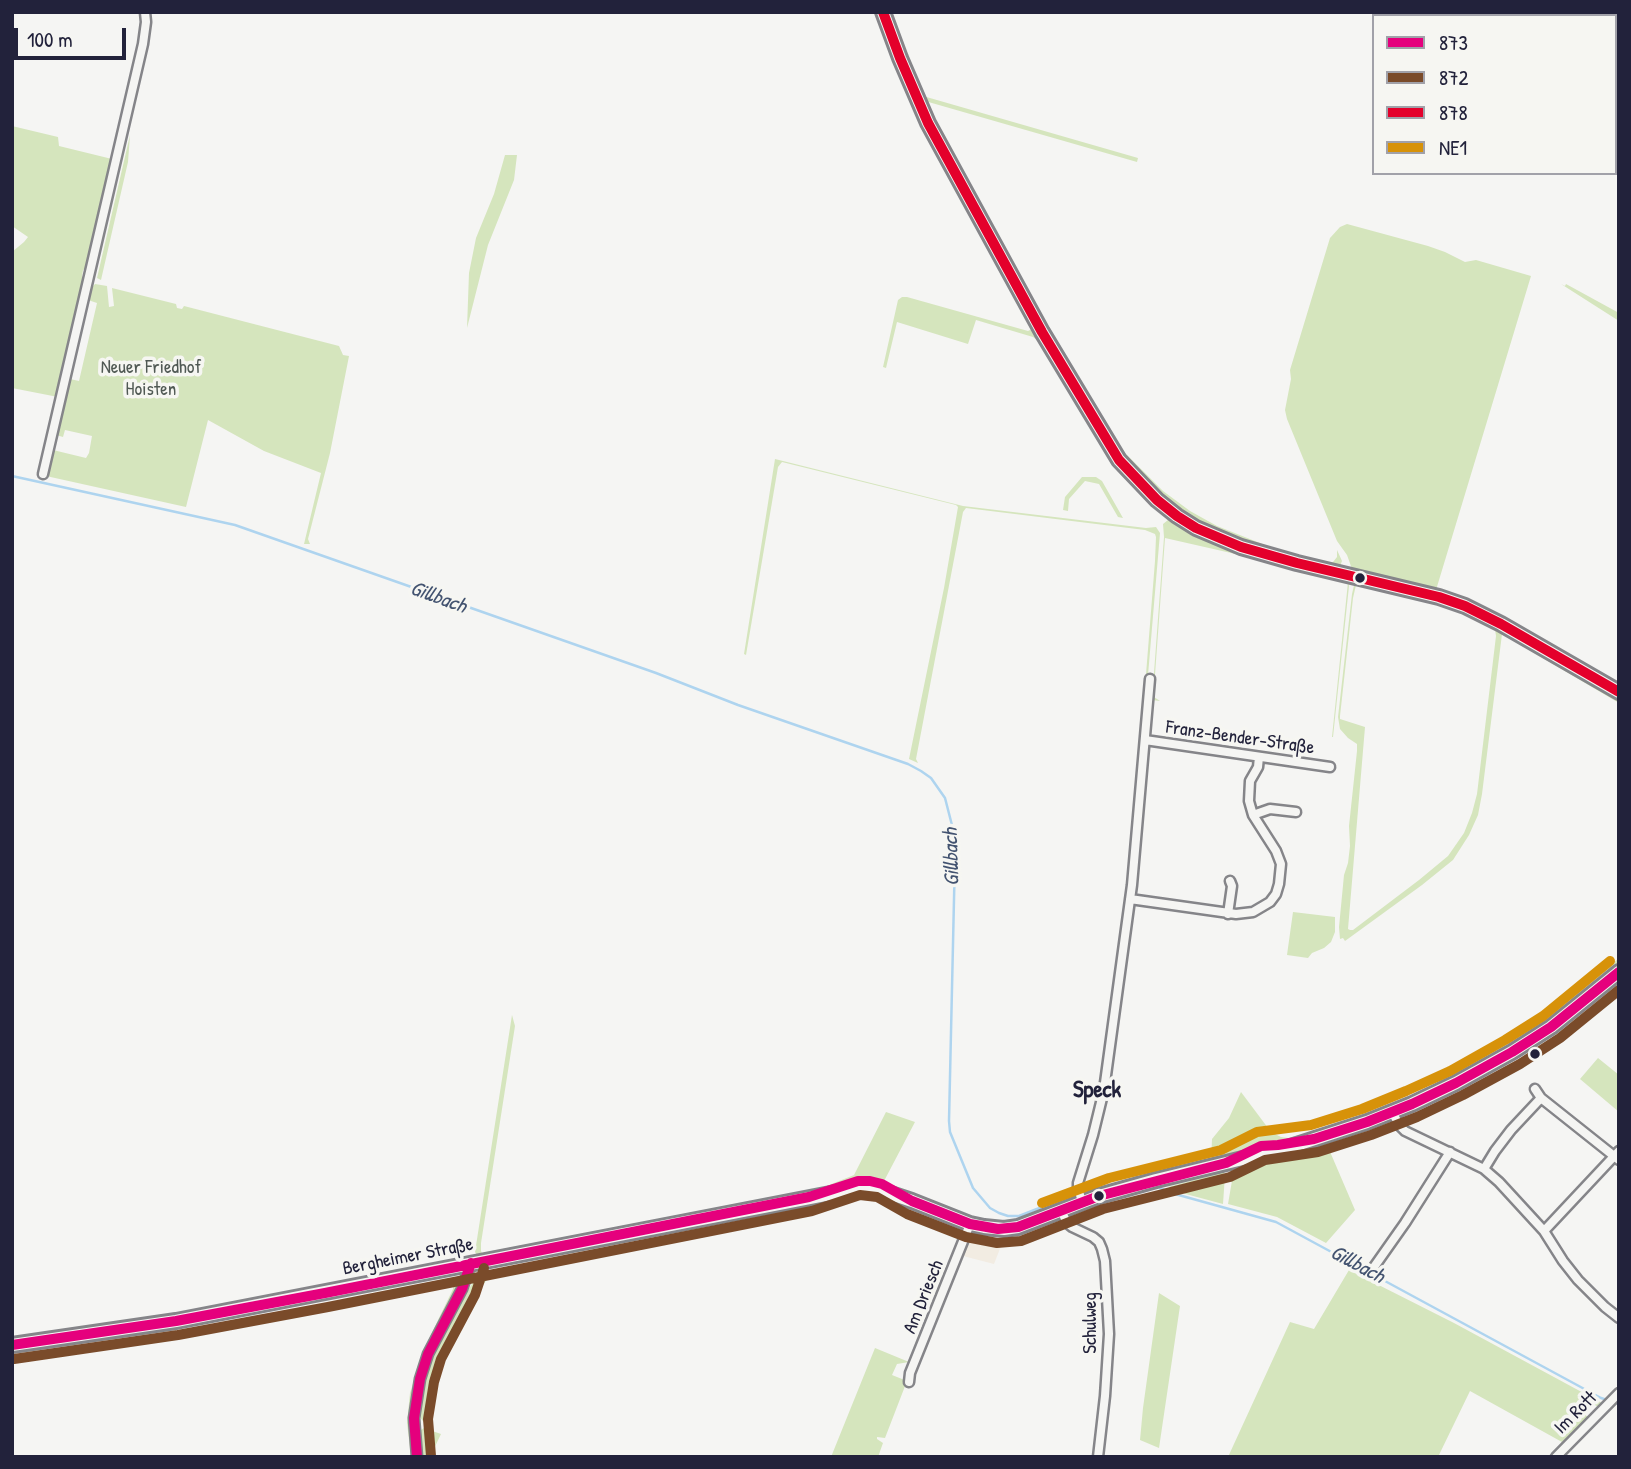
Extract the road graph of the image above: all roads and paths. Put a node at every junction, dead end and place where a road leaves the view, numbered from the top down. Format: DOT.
graph roads {
  1 [pos="145,12"];
  2 [pos="883,12"];
  3 [pos="43,474"];
  4 [pos="1150,679"];
  5 [pos="1619,692"];
  6 [pos="1145,740"];
  7 [pos="1259,757"];
  8 [pos="1330,767"];
  9 [pos="1296,812"];
  10 [pos="1253,814"];
  11 [pos="1230,881"];
  12 [pos="1130,899"];
  13 [pos="1228,914"];
  14 [pos="1619,972"];
  15 [pos="1535,1089"];
  16 [pos="1541,1098"];
  17 [pos="1392,1112"];
  18 [pos="1450,1152"];
  19 [pos="1617,1156"];
  20 [pos="1484,1169"];
  21 [pos="1082,1202"];
  22 [pos="1061,1210"];
  23 [pos="970,1224"];
  24 [pos="1544,1231"];
  25 [pos="471,1264"];
  26 [pos="1374,1267"];
  27 [pos="1619,1318"];
  28 [pos="12,1345"];
  29 [pos="909,1382"];
  30 [pos="1616,1395"];
  31 [pos="417,1457"];
  32 [pos="1098,1457"];
  33 [pos="1556,1457"];
  1 -- 3 [label="street"];
  2 -- 5 [label="main road"];
  4 -- 6 [label="street"];
  6 -- 7 [label="street, Franz-Bender-Straße"];
  6 -- 12 [label="street"];
  7 -- 8 [label="street, Franz-Bender-Straße"];
  7 -- 10 [label="street"];
  9 -- 10 [label="street"];
  10 -- 13 [label="street"];
  11 -- 13 [label="street"];
  12 -- 13 [label="street"];
  12 -- 21 [label="street"];
  14 -- 17 [label="main road, Bergheimer Straße"];
  15 -- 16 [label="street"];
  16 -- 19 [label="street"];
  16 -- 20 [label="street"];
  17 -- 18 [label="street"];
  17 -- 21 [label="main road, Bergheimer Straße"];
  18 -- 20 [label="street"];
  18 -- 26 [label="street"];
  19 -- 24 [label="street"];
  20 -- 24 [label="street"];
  21 -- 22 [label="main road, Bergheimer Straße"];
  22 -- 23 [label="main road, Bergheimer Straße"];
  22 -- 32 [label="street, Schulweg"];
  23 -- 25 [label="main road, Bergheimer Straße"];
  23 -- 29 [label="street, Am Driesch"];
  24 -- 27 [label="street"];
  25 -- 28 [label="main road, Bergheimer Straße"];
  25 -- 31 [label="street"];
  30 -- 33 [label="street, Im Rott"];
}
